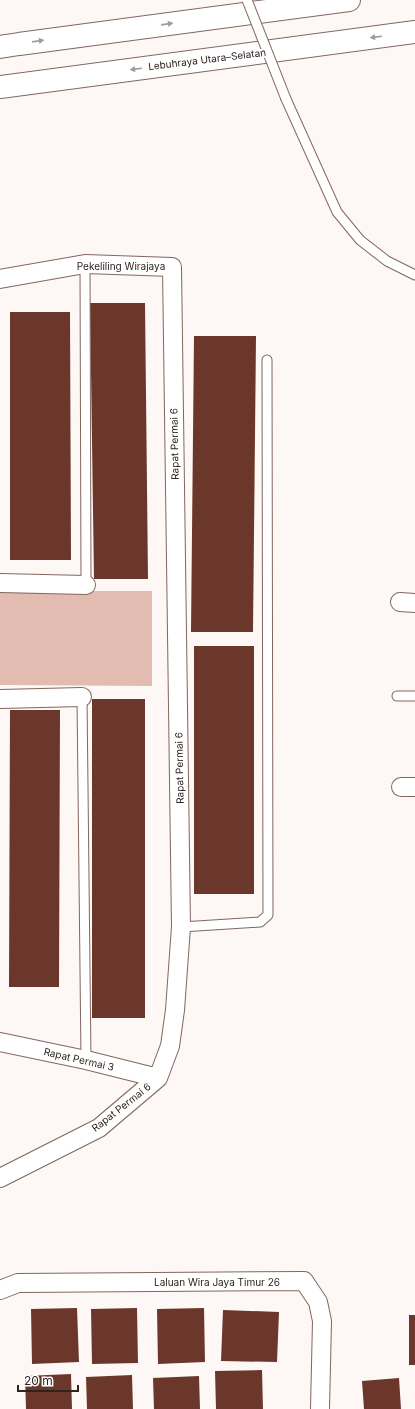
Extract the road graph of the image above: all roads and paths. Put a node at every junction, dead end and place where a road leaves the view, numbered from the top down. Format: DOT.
graph roads {
  1 [pos="247,0"];
  2 [pos="349,0"];
  3 [pos="415,32"];
  4 [pos="0,47"];
  5 [pos="0,87"];
  6 [pos="85,264"];
  7 [pos="172,267"];
  8 [pos="415,275"];
  9 [pos="0,278"];
  10 [pos="266,360"];
  11 [pos="0,583"];
  12 [pos="86,585"];
  13 [pos="397,696"];
  14 [pos="415,696"];
  15 [pos="82,697"];
  16 [pos="0,699"];
  17 [pos="181,927"];
  18 [pos="0,1042"];
  19 [pos="86,1060"];
  20 [pos="158,1078"];
  21 [pos="0,1178"];
  22 [pos="0,1290"];
  23 [pos="320,1409"];
  1 -- 8 [label="lane, bridge"];
  4 -- 2 [label="highway, one-way"];
  3 -- 5 [label="highway, Lebuhraya Utara–Selatan, one-way"];
  6 -- 7 [label="street, Pekeliling Wirajaya"];
  6 -- 9 [label="street, Pekeliling Wirajaya"];
  6 -- 12 [label="lane"];
  7 -- 17 [label="street, Rapat Permai 6"];
  10 -- 17 [label="lane"];
  11 -- 12 [label="street"];
  13 -- 14 [label="lane"];
  15 -- 16 [label="street"];
  15 -- 19 [label="lane"];
  17 -- 20 [label="street, Rapat Permai 6"];
  18 -- 19 [label="street, Rapat Permai 3"];
  19 -- 20 [label="street, Rapat Permai 3"];
  20 -- 21 [label="street, Rapat Permai 6"];
  22 -- 23 [label="street, Laluan Wira Jaya Timur 26"];
}
